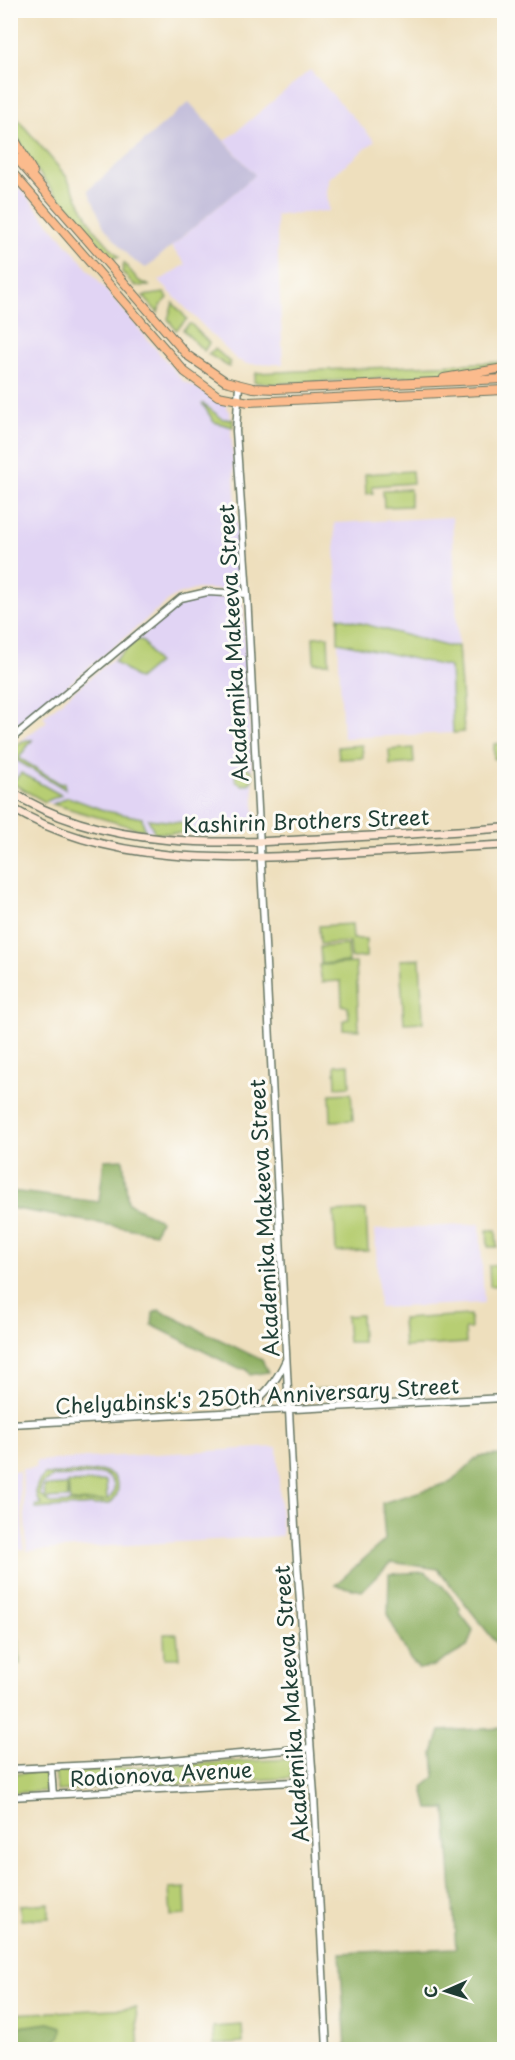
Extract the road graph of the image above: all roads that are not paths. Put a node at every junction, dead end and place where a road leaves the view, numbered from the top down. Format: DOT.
graph roads {
  1 [pos="10,131"];
  2 [pos="10,151"];
  3 [pos="10,170"];
  4 [pos="40,186"];
  5 [pos="504,368"];
  6 [pos="504,379"];
  7 [pos="421,383"];
  8 [pos="239,385"];
  9 [pos="504,390"];
  10 [pos="236,400"];
  11 [pos="247,594"];
  12 [pos="10,740"];
  13 [pos="10,791"];
  14 [pos="10,807"];
  15 [pos="504,828"];
  16 [pos="260,842"];
  17 [pos="504,845"];
  18 [pos="260,858"];
  19 [pos="287,1357"];
  20 [pos="504,1398"];
  21 [pos="290,1409"];
  22 [pos="243,1411"];
  23 [pos="10,1424"];
  24 [pos="310,1748"];
  25 [pos="51,1767"];
  26 [pos="10,1769"];
  27 [pos="312,1781"];
  28 [pos="53,1794"];
  29 [pos="10,1797"];
  30 [pos="327,2049"];
  1 -- 4 [label="main road"];
  2 -- 4 [label="main road"];
  3 -- 10 [label="main road"];
  4 -- 8 [label="main road"];
  5 -- 7 [label="main road"];
  6 -- 7 [label="main road"];
  7 -- 8 [label="main road"];
  8 -- 10 [label="street, Akademika Makeeva Street"];
  9 -- 10 [label="main road"];
  10 -- 11 [label="street, Akademika Makeeva Street"];
  11 -- 12 [label="street"];
  11 -- 16 [label="street, Akademika Makeeva Street"];
  13 -- 16 [label="main road, Kashirin Brothers Street"];
  14 -- 18 [label="main road, Kashirin Brothers Street"];
  15 -- 16 [label="main road, Kashirin Brothers Street"];
  16 -- 18 [label="street, Akademika Makeeva Street"];
  17 -- 18 [label="main road, Kashirin Brothers Street"];
  18 -- 19 [label="street, Akademika Makeeva Street"];
  19 -- 21 [label="street, Akademika Makeeva Street"];
  19 -- 22 [label="street"];
  20 -- 21 [label="street, Chelyabinsk's 250th Anniversary Street"];
  21 -- 22 [label="street, Chelyabinsk's 250th Anniversary Street"];
  21 -- 24 [label="street, Akademika Makeeva Street"];
  22 -- 23 [label="street, Chelyabinsk's 250th Anniversary Street"];
  24 -- 25 [label="street, Rodionova Avenue"];
  24 -- 27 [label="street, Akademika Makeeva Street"];
  25 -- 26 [label="street, Rodionova Avenue"];
  25 -- 28 [label="street"];
  27 -- 28 [label="street, Rodionova Avenue"];
  27 -- 30 [label="street, Akademika Makeeva Street"];
  28 -- 29 [label="street, Rodionova Avenue"];
}
